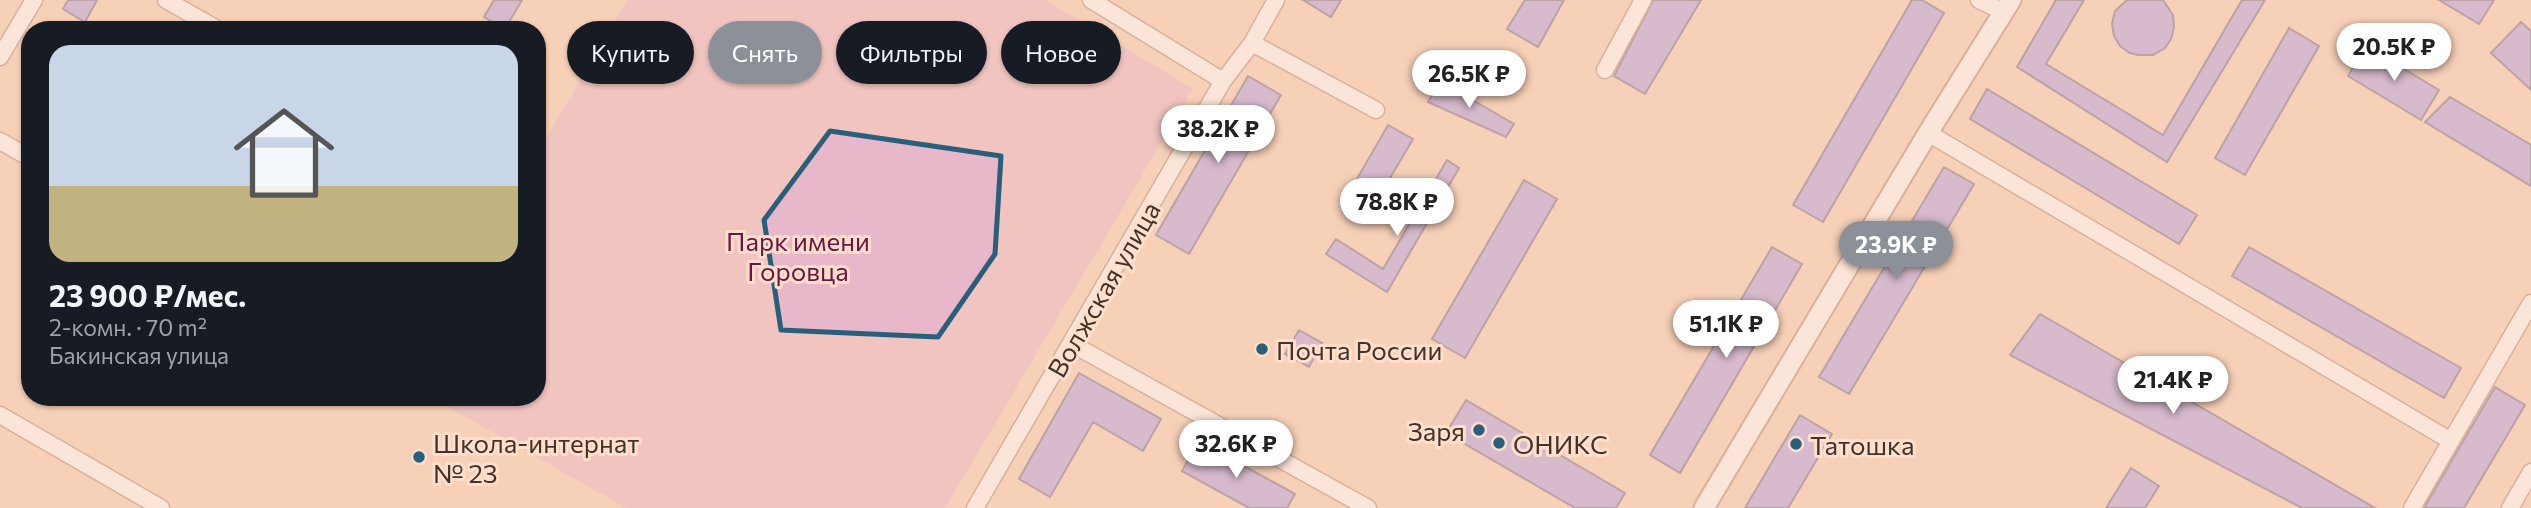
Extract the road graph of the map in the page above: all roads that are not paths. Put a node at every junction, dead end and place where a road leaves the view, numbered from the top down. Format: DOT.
graph roads {
  1 [pos="34,0"];
  2 [pos="166,0"];
  3 [pos="1091,0"];
  4 [pos="1276,0"];
  5 [pos="1643,0"];
  6 [pos="1979,0"];
  7 [pos="2007,6"];
  8 [pos="21,21"];
  9 [pos="203,21"];
  10 [pos="21,22"];
  11 [pos="1252,43"];
  12 [pos="0,57"];
  13 [pos="1605,70"];
  14 [pos="1223,81"];
  15 [pos="1376,110"];
  16 [pos="1928,132"];
  17 [pos="0,141"];
  18 [pos="21,153"];
  19 [pos="2531,303"];
  20 [pos="1073,344"];
  21 [pos="0,415"];
  22 [pos="2451,441"];
  23 [pos="2531,472"];
  24 [pos="1341,493"];
  25 [pos="161,508"];
  26 [pos="975,508"];
  27 [pos="1333,508"];
  28 [pos="1368,508"];
  29 [pos="1704,508"];
  30 [pos="2412,508"];
  31 [pos="2510,508"];
  1 -- 8 [label="street"];
  2 -- 9 [label="street"];
  3 -- 14 [label="street"];
  4 -- 11 [label="street, Волжская улица"];
  5 -- 13 [label="street"];
  6 -- 7 [label="street"];
  7 -- 16 [label="street"];
  10 -- 12 [label="street"];
  11 -- 14 [label="street, Волжская улица"];
  11 -- 15 [label="street"];
  14 -- 20 [label="street, Волжская улица"];
  16 -- 22 [label="street"];
  16 -- 29 [label="street"];
  17 -- 18 [label="street"];
  19 -- 22 [label="street"];
  20 -- 24 [label="street"];
  20 -- 26 [label="street, Волжская улица"];
  21 -- 25 [label="street"];
  22 -- 30 [label="street"];
  23 -- 31 [label="street"];
  24 -- 27 [label="street"];
  24 -- 28 [label="street"];
}
